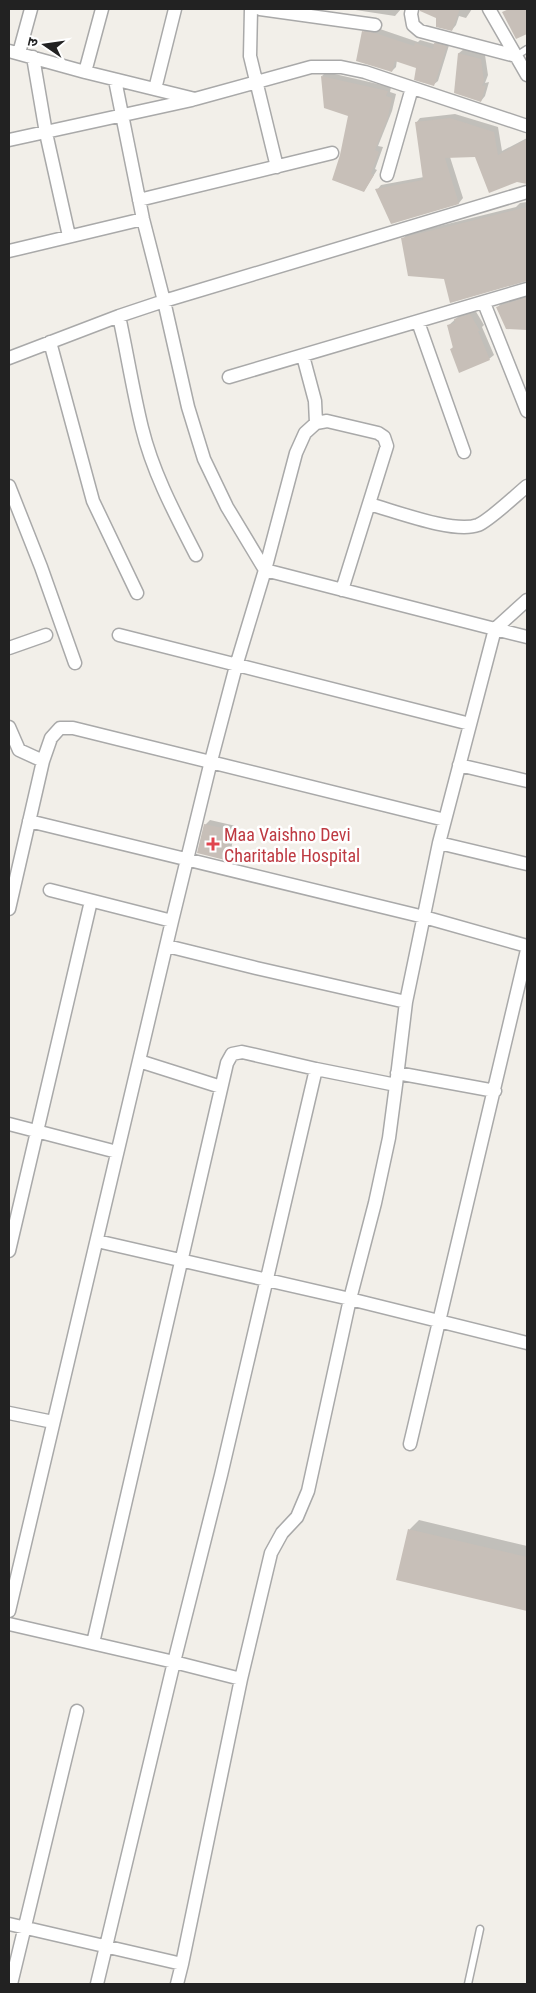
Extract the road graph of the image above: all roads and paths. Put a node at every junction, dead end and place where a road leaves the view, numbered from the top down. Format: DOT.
graph roads {
  1 [pos="31,9"];
  2 [pos="102,9"];
  3 [pos="175,9"];
  4 [pos="251,9"];
  5 [pos="260,9"];
  6 [pos="412,9"];
  7 [pos="489,9"];
  8 [pos="296,11"];
  9 [pos="375,25"];
  10 [pos="527,49"];
  11 [pos="14,52"];
  12 [pos="516,56"];
  13 [pos="33,57"];
  14 [pos="85,72"];
  15 [pos="527,75"];
  16 [pos="115,80"];
  17 [pos="256,82"];
  18 [pos="412,88"];
  19 [pos="155,89"];
  20 [pos="195,99"];
  21 [pos="122,116"];
  22 [pos="527,126"];
  23 [pos="46,133"];
  24 [pos="9,140"];
  25 [pos="332,153"];
  26 [pos="277,167"];
  27 [pos="387,175"];
  28 [pos="527,192"];
  29 [pos="139,200"];
  30 [pos="143,219"];
  31 [pos="69,236"];
  32 [pos="9,250"];
  33 [pos="527,289"];
  34 [pos="164,301"];
  35 [pos="484,303"];
  36 [pos="119,316"];
  37 [pos="418,322"];
  38 [pos="50,342"];
  39 [pos="303,356"];
  40 [pos="9,358"];
  41 [pos="229,377"];
  42 [pos="527,411"];
  43 [pos="316,423"];
  44 [pos="464,452"];
  45 [pos="9,486"];
  46 [pos="527,486"];
  47 [pos="369,504"];
  48 [pos="196,555"];
  49 [pos="265,570"];
  50 [pos="342,590"];
  51 [pos="137,593"];
  52 [pos="527,600"];
  53 [pos="495,629"];
  54 [pos="46,635"];
  55 [pos="120,635"];
  56 [pos="527,638"];
  57 [pos="9,648"];
  58 [pos="75,663"];
  59 [pos="236,666"];
  60 [pos="470,724"];
  61 [pos="9,727"];
  62 [pos="43,761"];
  63 [pos="211,761"];
  64 [pos="460,765"];
  65 [pos="527,780"];
  66 [pos="445,820"];
  67 [pos="29,821"];
  68 [pos="439,843"];
  69 [pos="188,860"];
  70 [pos="527,864"];
  71 [pos="50,890"];
  72 [pos="92,901"];
  73 [pos="9,908"];
  74 [pos="424,917"];
  75 [pos="172,921"];
  76 [pos="167,946"];
  77 [pos="527,948"];
  78 [pos="406,1002"];
  79 [pos="139,1062"];
  80 [pos="316,1069"];
  81 [pos="397,1079"];
  82 [pos="221,1087"];
  83 [pos="495,1091"];
  84 [pos="9,1124"];
  85 [pos="36,1131"];
  86 [pos="118,1152"];
  87 [pos="97,1241"];
  88 [pos="9,1251"];
  89 [pos="182,1260"];
  90 [pos="266,1279"];
  91 [pos="350,1299"];
  92 [pos="440,1321"];
  93 [pos="527,1343"];
  94 [pos="9,1413"];
  95 [pos="53,1422"];
  96 [pos="410,1444"];
  97 [pos="9,1611"];
  98 [pos="9,1624"];
  99 [pos="92,1643"];
  100 [pos="174,1662"];
  101 [pos="242,1679"];
  102 [pos="77,1711"];
  103 [pos="9,1924"];
  104 [pos="25,1927"];
  105 [pos="480,1928"];
  106 [pos="106,1948"];
  107 [pos="182,1964"];
  108 [pos="11,1984"];
  109 [pos="97,1984"];
  110 [pos="177,1984"];
  111 [pos="468,1984"];
  1 -- 11 [label="street"];
  2 -- 14 [label="street"];
  3 -- 19 [label="street"];
  4 -- 17 [label="street"];
  5 -- 8 [label="street"];
  6 -- 12 [label="street"];
  7 -- 12 [label="street"];
  8 -- 9 [label="street"];
  10 -- 12 [label="lane"];
  11 -- 13 [label="street"];
  12 -- 15 [label="street"];
  13 -- 14 [label="street"];
  13 -- 23 [label="street"];
  14 -- 16 [label="street"];
  16 -- 19 [label="street"];
  16 -- 21 [label="street"];
  17 -- 18 [label="street"];
  17 -- 20 [label="street"];
  17 -- 26 [label="street"];
  18 -- 22 [label="street"];
  18 -- 27 [label="street"];
  19 -- 20 [label="street"];
  20 -- 21 [label="street"];
  21 -- 23 [label="street"];
  21 -- 29 [label="street"];
  23 -- 24 [label="street"];
  23 -- 31 [label="street"];
  25 -- 26 [label="street"];
  26 -- 29 [label="street"];
  28 -- 34 [label="street"];
  29 -- 30 [label="street"];
  30 -- 31 [label="street"];
  30 -- 34 [label="street"];
  31 -- 32 [label="street"];
  33 -- 35 [label="street"];
  34 -- 36 [label="street"];
  34 -- 49 [label="street"];
  35 -- 37 [label="street"];
  35 -- 42 [label="street"];
  36 -- 38 [label="street"];
  36 -- 48 [label="street"];
  37 -- 39 [label="street"];
  37 -- 44 [label="street"];
  38 -- 40 [label="street"];
  38 -- 51 [label="street"];
  39 -- 41 [label="street"];
  39 -- 43 [label="street"];
  43 -- 47 [label="street"];
  43 -- 49 [label="street"];
  45 -- 58 [label="street"];
  46 -- 47 [label="street"];
  47 -- 50 [label="street"];
  49 -- 50 [label="street"];
  49 -- 59 [label="street"];
  50 -- 53 [label="street"];
  52 -- 53 [label="street"];
  53 -- 56 [label="street"];
  53 -- 60 [label="street"];
  54 -- 57 [label="street"];
  55 -- 59 [label="street"];
  59 -- 60 [label="street"];
  59 -- 63 [label="street"];
  60 -- 64 [label="street"];
  61 -- 62 [label="street"];
  62 -- 63 [label="street"];
  62 -- 67 [label="street"];
  63 -- 66 [label="street"];
  63 -- 69 [label="street"];
  64 -- 65 [label="street"];
  64 -- 66 [label="street"];
  66 -- 68 [label="street"];
  67 -- 69 [label="street"];
  67 -- 73 [label="street"];
  68 -- 70 [label="street"];
  68 -- 74 [label="street"];
  69 -- 74 [label="street"];
  69 -- 75 [label="street"];
  71 -- 72 [label="street"];
  72 -- 75 [label="street"];
  72 -- 85 [label="street"];
  74 -- 77 [label="street"];
  74 -- 78 [label="street"];
  75 -- 76 [label="street"];
  76 -- 78 [label="street"];
  76 -- 79 [label="street"];
  77 -- 83 [label="street"];
  78 -- 81 [label="street"];
  79 -- 82 [label="street"];
  79 -- 86 [label="street"];
  80 -- 81 [label="street"];
  80 -- 82 [label="street"];
  80 -- 90 [label="street"];
  81 -- 83 [label="street"];
  81 -- 91 [label="street"];
  82 -- 89 [label="street"];
  83 -- 92 [label="street"];
  84 -- 85 [label="street"];
  85 -- 86 [label="street"];
  85 -- 88 [label="street"];
  86 -- 87 [label="street"];
  87 -- 89 [label="street"];
  87 -- 95 [label="street"];
  89 -- 90 [label="street"];
  89 -- 99 [label="street"];
  90 -- 91 [label="street"];
  90 -- 100 [label="street"];
  91 -- 92 [label="street"];
  91 -- 101 [label="street"];
  92 -- 93 [label="street"];
  92 -- 96 [label="street"];
  94 -- 95 [label="street"];
  95 -- 97 [label="street"];
  98 -- 99 [label="street"];
  99 -- 100 [label="street"];
  100 -- 101 [label="street"];
  100 -- 106 [label="street"];
  101 -- 107 [label="street"];
  102 -- 104 [label="street"];
  103 -- 104 [label="street"];
  104 -- 106 [label="street"];
  104 -- 108 [label="street"];
  105 -- 111 [label="lane"];
  106 -- 107 [label="street"];
  106 -- 109 [label="street"];
  107 -- 110 [label="street"];
}
